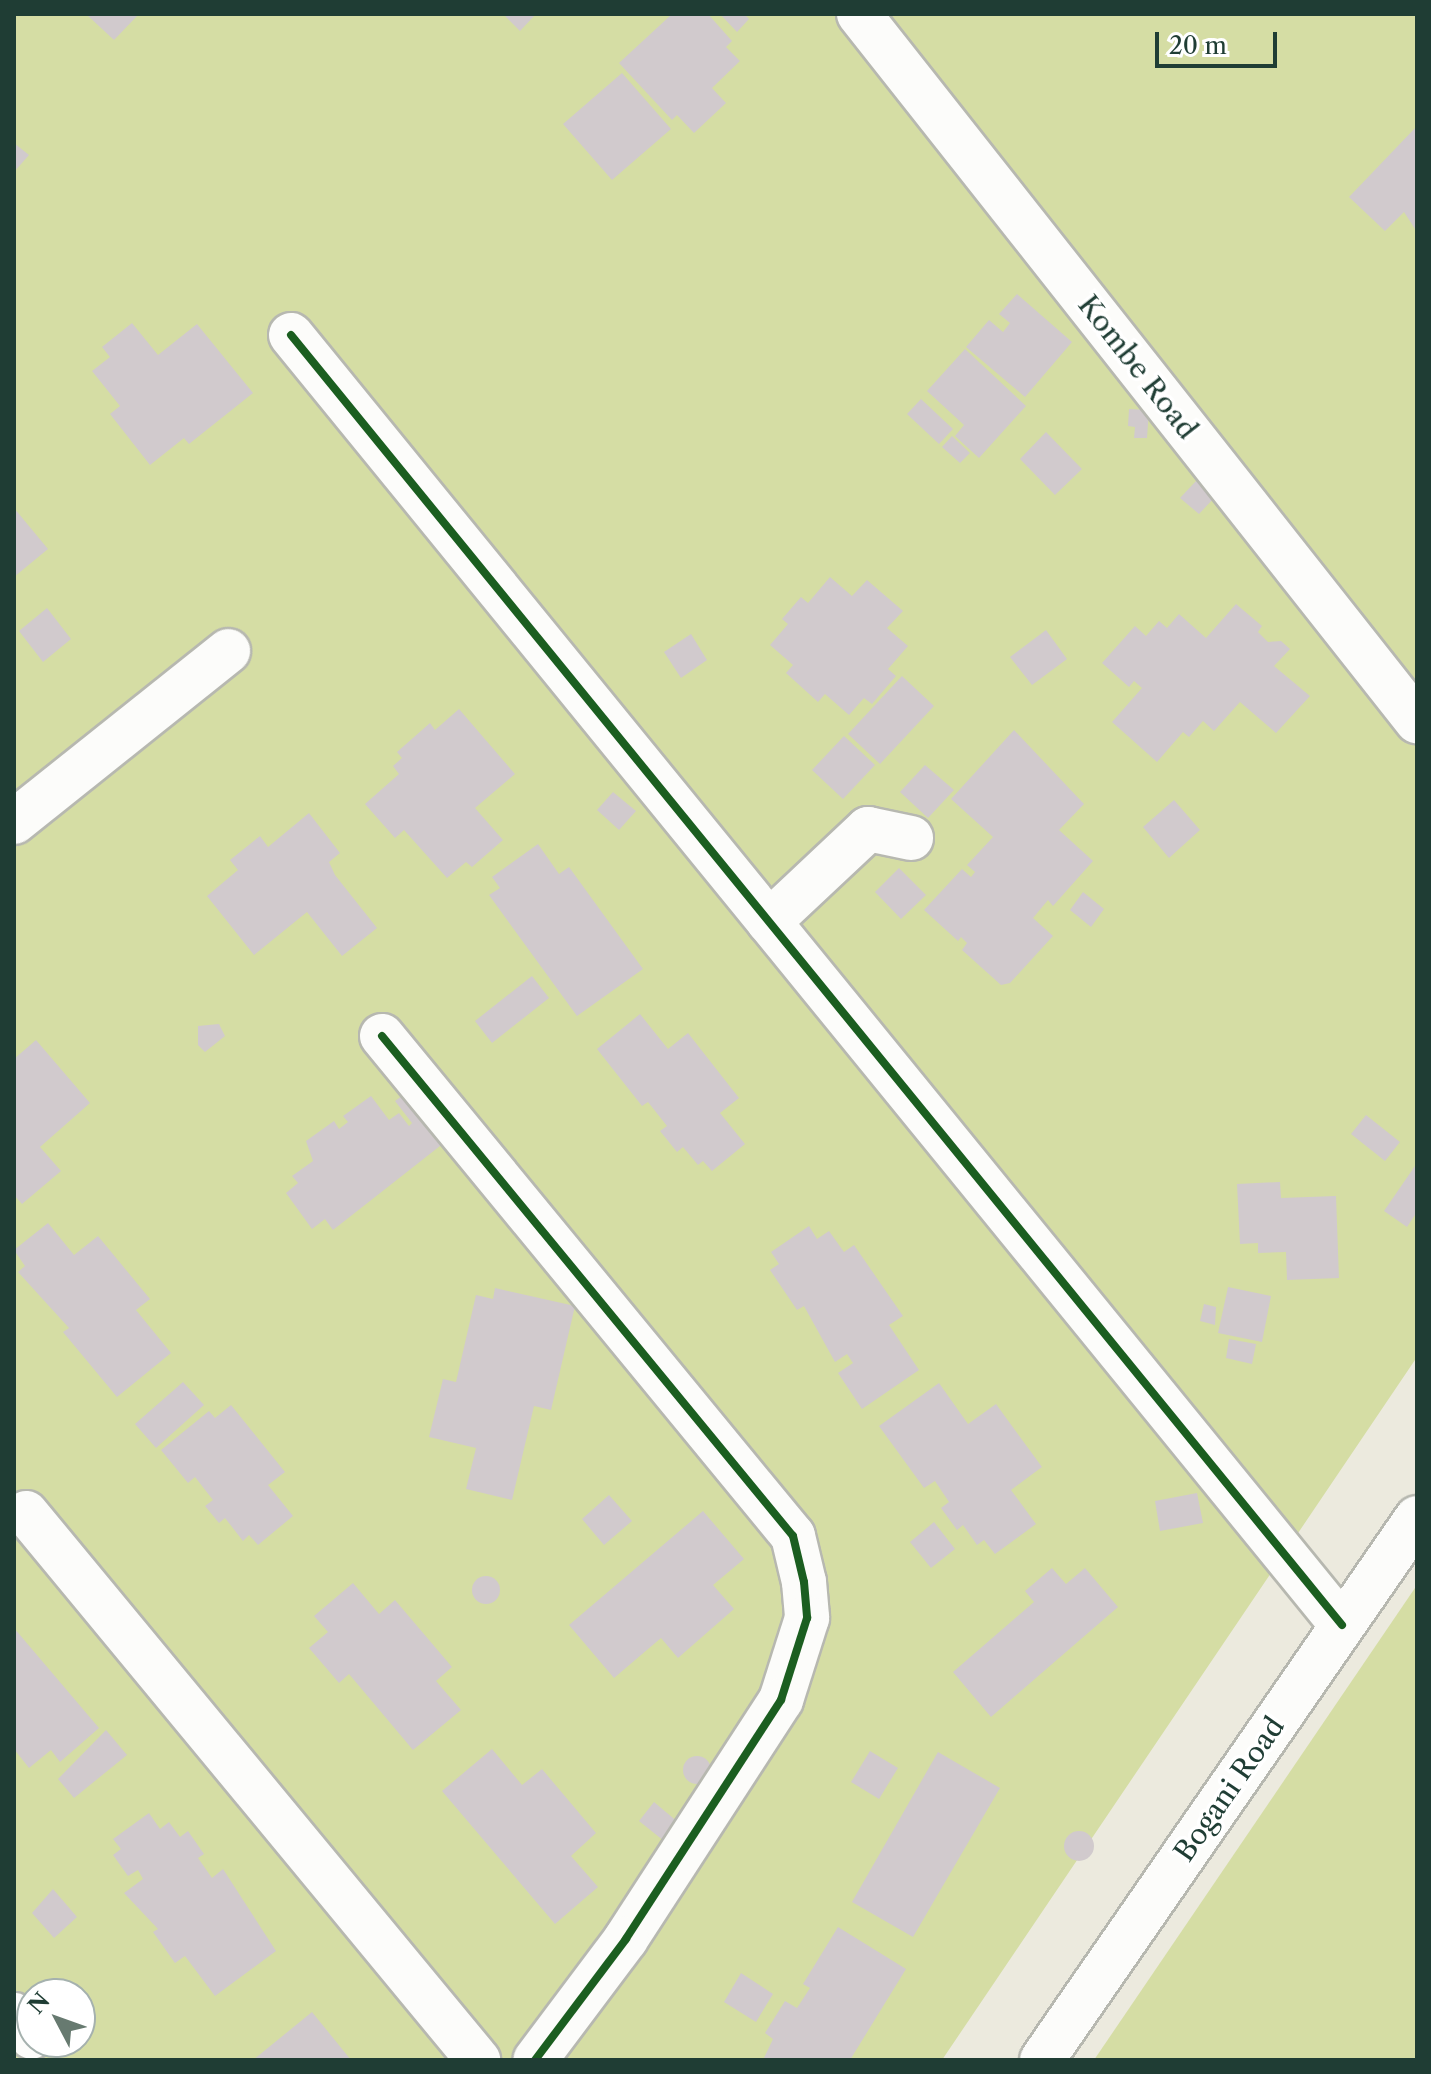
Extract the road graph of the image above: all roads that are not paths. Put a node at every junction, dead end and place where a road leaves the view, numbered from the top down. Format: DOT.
graph roads {
  1 [pos="859,14"];
  2 [pos="291,335"];
  3 [pos="228,651"];
  4 [pos="1417,721"];
  5 [pos="14,822"];
  6 [pos="911,838"];
  7 [pos="769,922"];
  8 [pos="382,1036"];
  9 [pos="26,1513"];
  10 [pos="1417,1518"];
  11 [pos="1342,1625"];
  12 [pos="478,2060"];
  13 [pos="535,2060"];
  14 [pos="1042,2060"];
  1 -- 4 [label="street, Kombe Road"];
  2 -- 7 [label="street"];
  3 -- 5 [label="street"];
  6 -- 7 [label="street"];
  7 -- 11 [label="street"];
  8 -- 13 [label="street"];
  9 -- 12 [label="street"];
  10 -- 11 [label="street, Bogani Road"];
  11 -- 14 [label="street, Bogani Road"];
}
